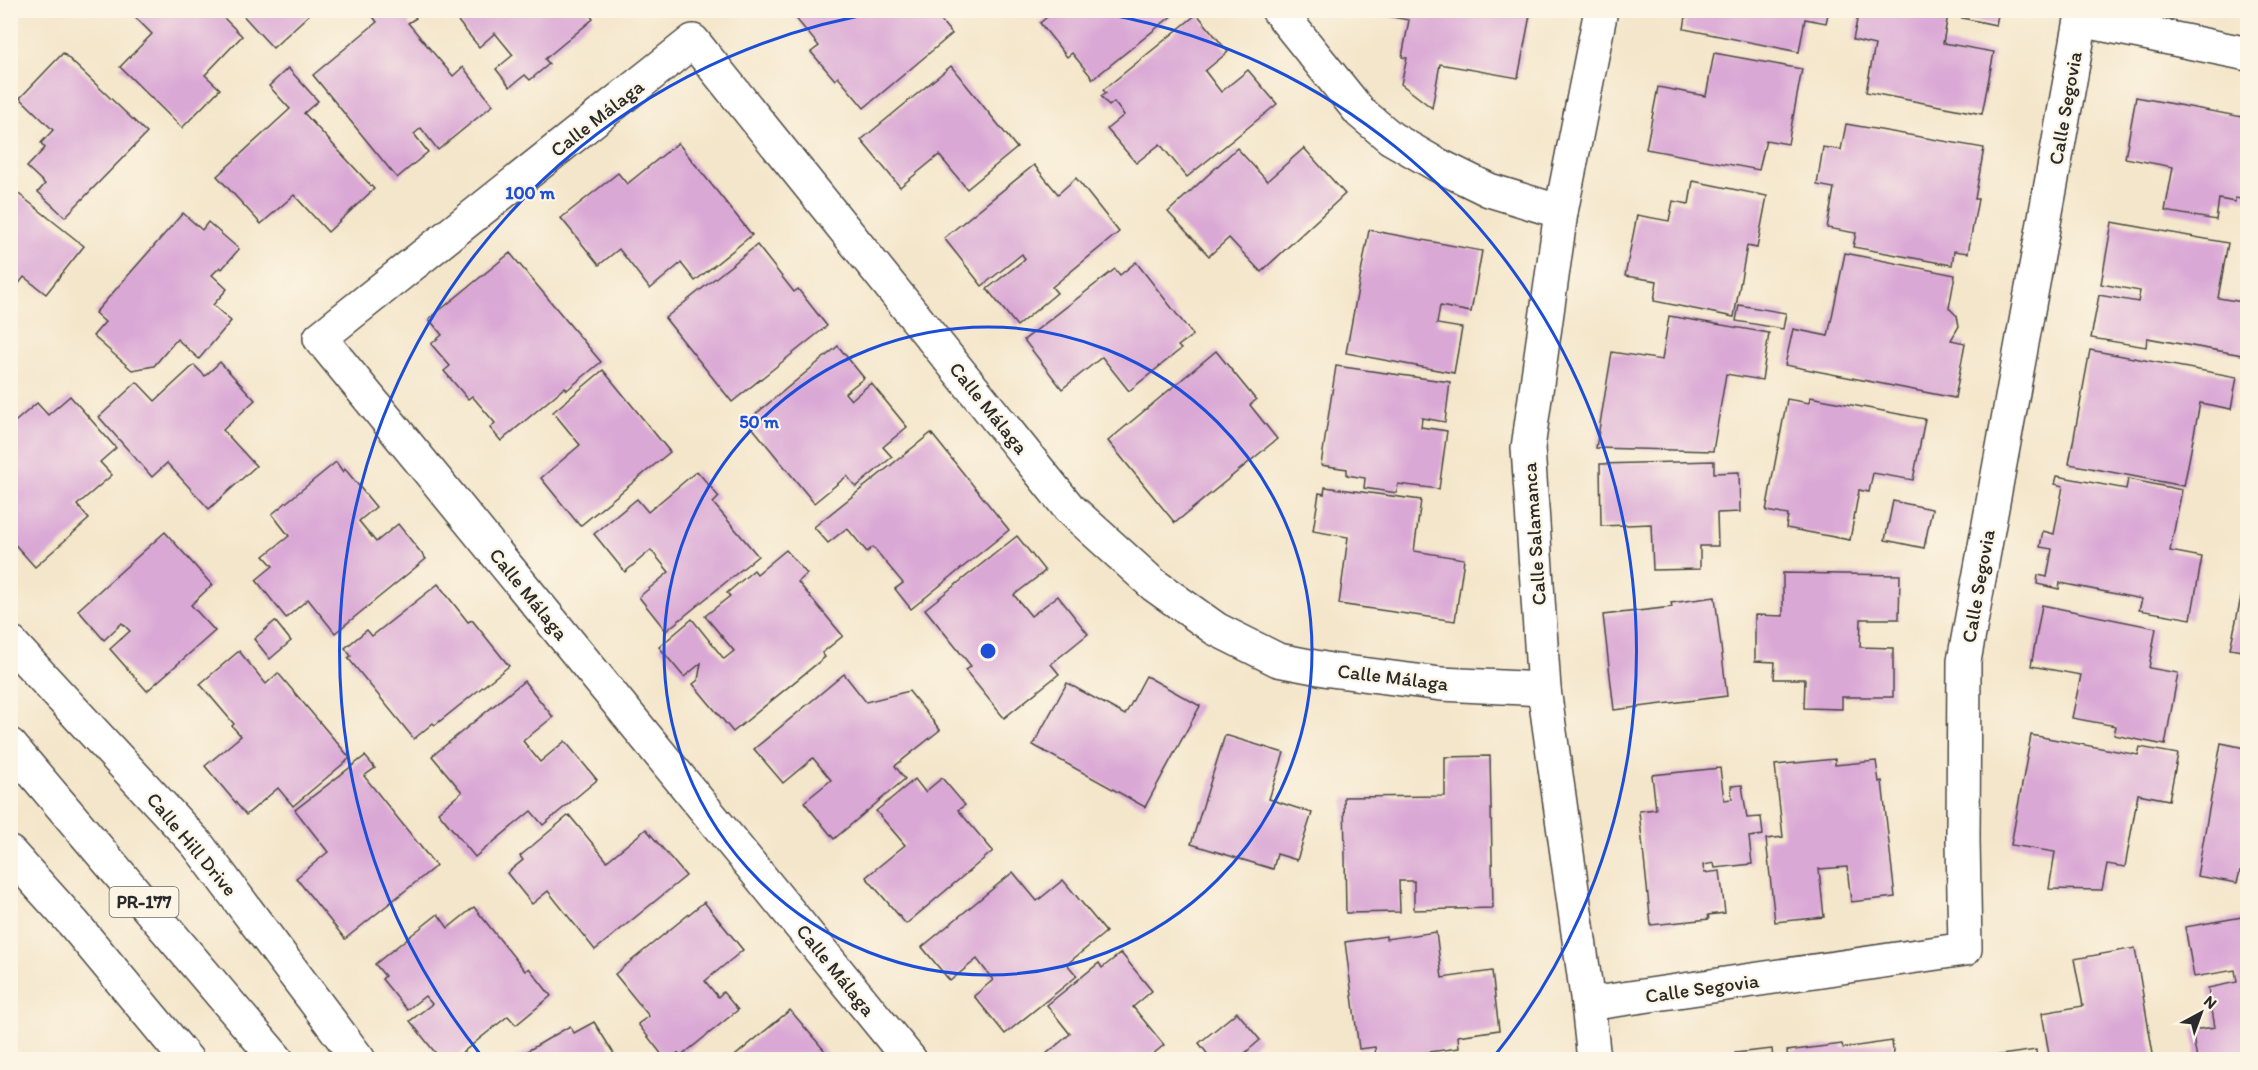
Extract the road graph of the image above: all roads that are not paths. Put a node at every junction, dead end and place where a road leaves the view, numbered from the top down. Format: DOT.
graph roads {
  1 [pos="1278,10"];
  2 [pos="1601,10"];
  3 [pos="2247,54"];
  4 [pos="1562,212"];
  5 [pos="10,642"];
  6 [pos="1544,689"];
  7 [pos="10,745"];
  8 [pos="10,853"];
  9 [pos="1588,1004"];
  10 [pos="187,1059"];
  11 [pos="277,1059"];
  12 [pos="359,1059"];
  13 [pos="910,1059"];
  14 [pos="1594,1059"];
  1 -- 4 [label="main road"];
  2 -- 4 [label="main road, Calle Salamanca"];
  3 -- 9 [label="main road, Calle Segovia"];
  4 -- 6 [label="main road, Calle Salamanca"];
  5 -- 12 [label="main road, Calle Hill Drive"];
  6 -- 9 [label="main road, Calle Salamanca"];
  6 -- 13 [label="main road, Calle Málaga"];
  7 -- 11 [label="main road, PR-177"];
  8 -- 10 [label="main road"];
  9 -- 14 [label="main road, Calle Salamanca"];
}
